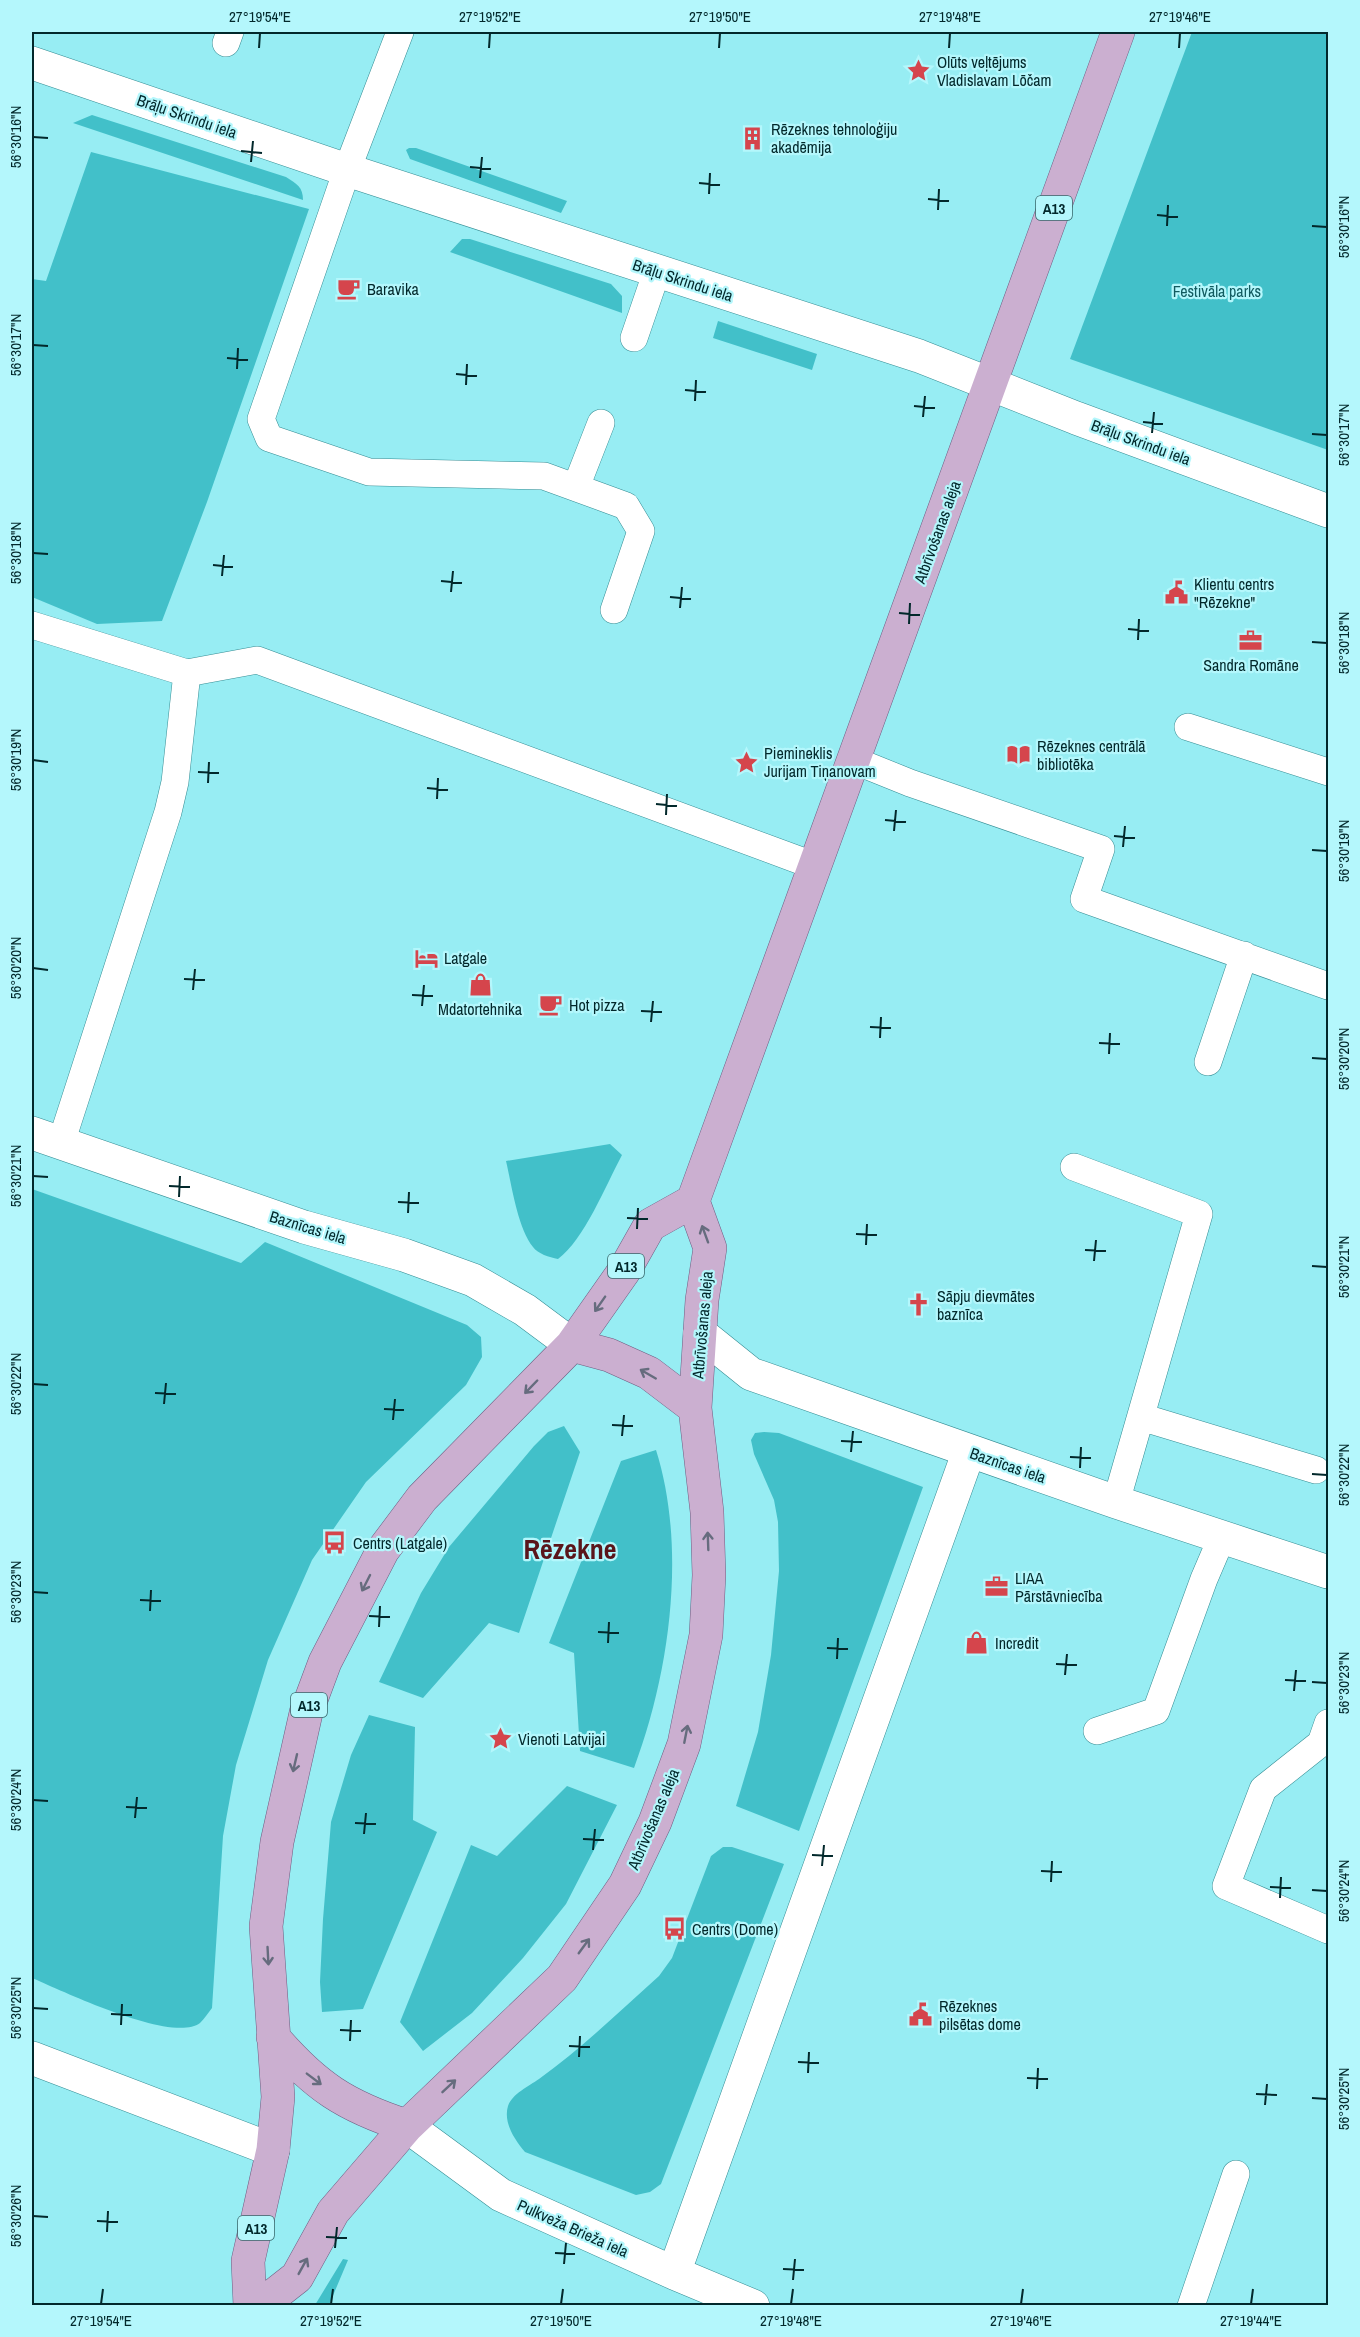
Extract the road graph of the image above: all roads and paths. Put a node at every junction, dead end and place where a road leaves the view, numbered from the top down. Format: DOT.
graph roads {
  1 [pos="400,32"];
  2 [pos="1118,32"];
  3 [pos="32,63"];
  4 [pos="347,170"];
  5 [pos="657,271"];
  6 [pos="634,338"];
  7 [pos="990,384"];
  8 [pos="601,423"];
  9 [pos="576,487"];
  10 [pos="1329,511"];
  11 [pos="614,610"];
  12 [pos="32,625"];
  13 [pos="187,673"];
  14 [pos="1188,727"];
  15 [pos="854,760"];
  16 [pos="1329,772"];
  17 [pos="815,866"];
  18 [pos="1244,955"];
  19 [pos="1329,986"];
  20 [pos="1208,1062"];
  21 [pos="46,1138"];
  22 [pos="1074,1167"];
  23 [pos="693,1201"];
  24 [pos="700,1333"];
  25 [pos="572,1345"];
  26 [pos="695,1408"];
  27 [pos="1141,1417"];
  28 [pos="969,1451"];
  29 [pos="1316,1470"];
  30 [pos="1116,1502"];
  31 [pos="1222,1537"];
  32 [pos="1329,1572"];
  33 [pos="1329,1723"];
  34 [pos="1097,1731"];
  35 [pos="1329,1930"];
  36 [pos="273,2037"];
  37 [pos="32,2058"];
  38 [pos="407,2126"];
  39 [pos="273,2151"];
  40 [pos="1236,2174"];
  41 [pos="674,2273"];
  42 [pos="250,2306"];
  43 [pos="260,2306"];
  44 [pos="753,2306"];
  45 [pos="1191,2306"];
  1 -- 4 [label="lane"];
  2 -- 7 [label="main road, Atbrīvošanas aleja / A13"];
  3 -- 4 [label="street, Brāļu Skrindu iela"];
  4 -- 5 [label="street, Brāļu Skrindu iela"];
  4 -- 9 [label="lane"];
  5 -- 6 [label="lane"];
  5 -- 7 [label="street, Brāļu Skrindu iela"];
  7 -- 10 [label="street, Brāļu Skrindu iela"];
  7 -- 15 [label="main road, Atbrīvošanas aleja / A13"];
  8 -- 9 [label="lane"];
  9 -- 11 [label="lane"];
  12 -- 13 [label="lane"];
  13 -- 17 [label="lane"];
  13 -- 21 [label="lane"];
  14 -- 16 [label="lane"];
  15 -- 17 [label="main road, Atbrīvošanas aleja / A13"];
  15 -- 18 [label="lane"];
  17 -- 23 [label="main road, Atbrīvošanas aleja / A13"];
  18 -- 19 [label="lane"];
  18 -- 20 [label="lane"];
  21 -- 25 [label="street, Baznīcas iela"];
  22 -- 27 [label="lane"];
  24 -- 23 [label="main road, Atbrīvošanas aleja, one-way"];
  23 -- 25 [label="main road, A13, one-way"];
  24 -- 26 [label="main road, Atbrīvošanas aleja"];
  24 -- 28 [label="street, Baznīcas iela"];
  26 -- 25 [label="main road, one-way"];
  25 -- 36 [label="main road, A13, one-way"];
  38 -- 26 [label="main road, Atbrīvošanas aleja, one-way"];
  27 -- 29 [label="lane"];
  27 -- 30 [label="lane"];
  28 -- 30 [label="street, Baznīcas iela"];
  28 -- 41 [label="street"];
  30 -- 31 [label="street, Baznīcas iela"];
  31 -- 32 [label="street, Baznīcas iela"];
  31 -- 34 [label="lane"];
  33 -- 35 [label="lane"];
  36 -- 38 [label="main road, one-way"];
  36 -- 39 [label="main road, A13"];
  37 -- 39 [label="street"];
  38 -- 41 [label="street, Pulkveža Brieža iela"];
  43 -- 38 [label="main road, Atbrīvošanas aleja, one-way"];
  39 -- 42 [label="main road, A13"];
  40 -- 45 [label="lane"];
  41 -- 44 [label="street, Pulkveža Brieža iela"];
}
